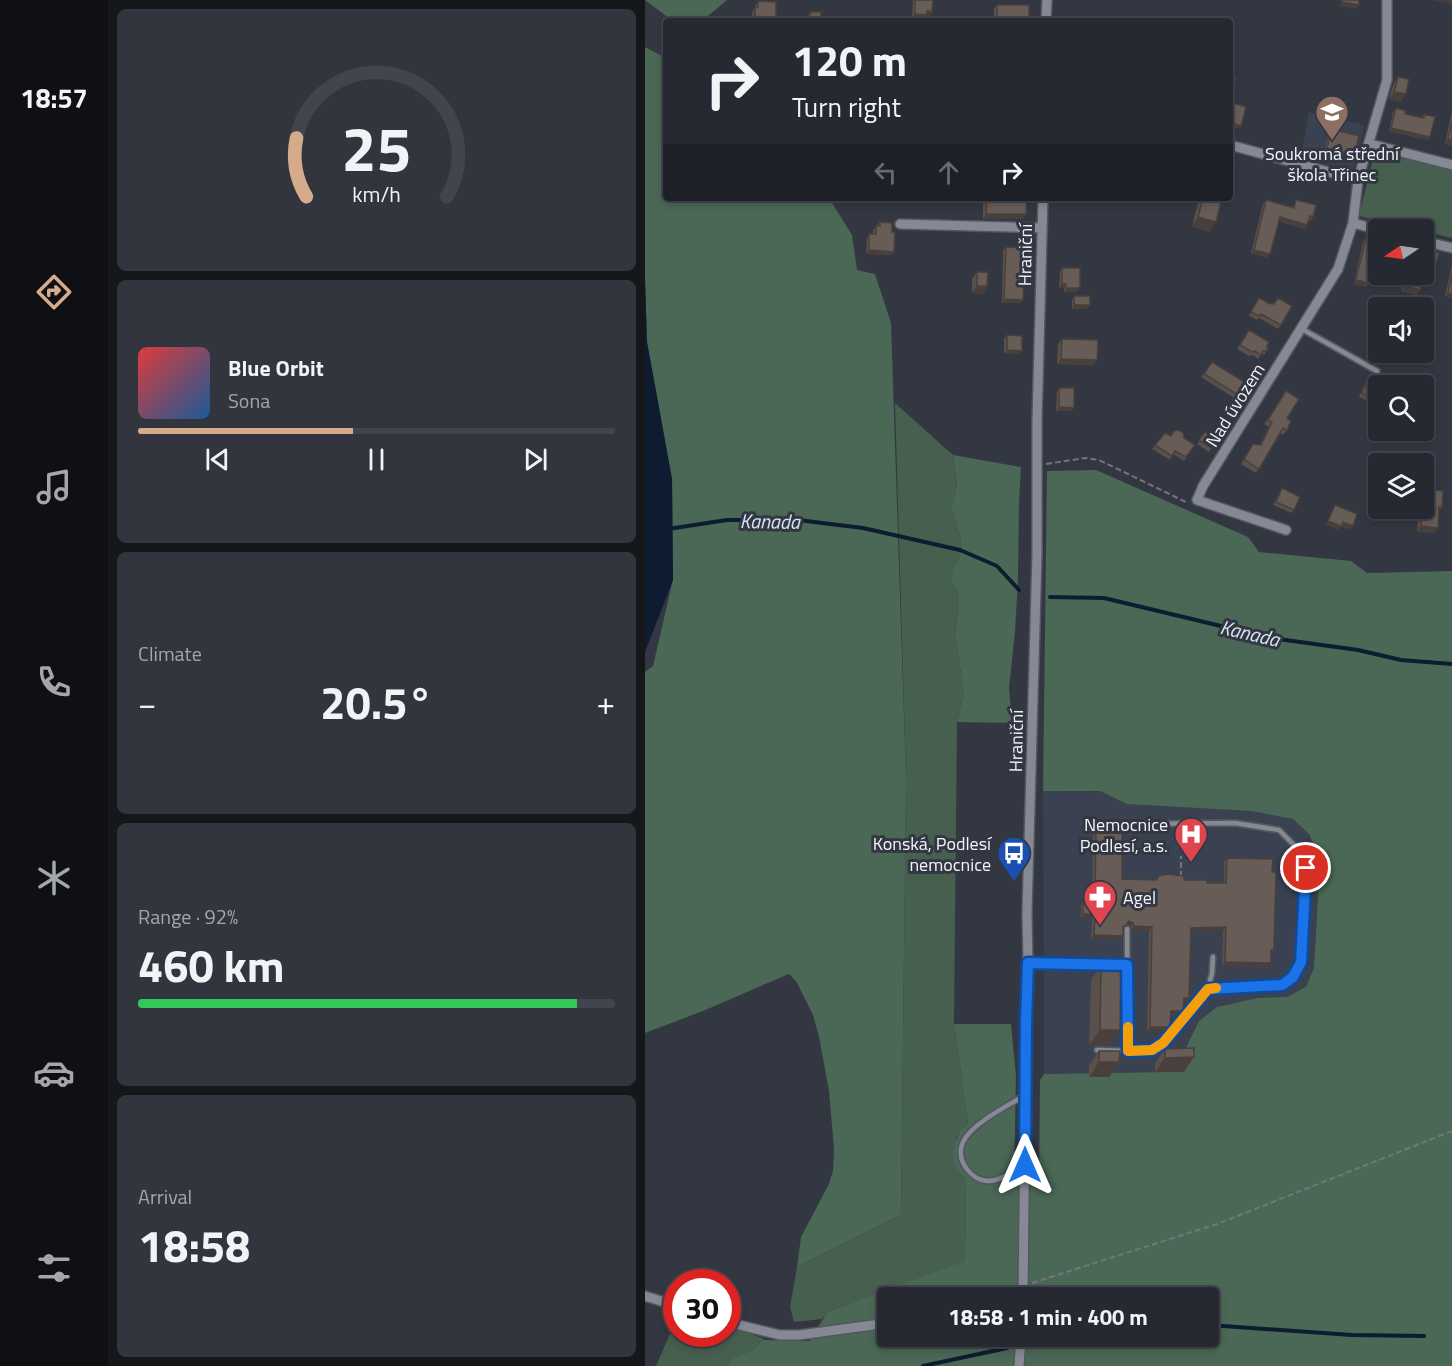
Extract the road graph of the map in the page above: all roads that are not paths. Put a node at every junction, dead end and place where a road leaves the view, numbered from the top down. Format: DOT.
graph roads {
  1 [pos="1047,0"];
  2 [pos="1387,0"];
  3 [pos="1046,18"];
  4 [pos="1370,144"];
  5 [pos="1233,147"];
  6 [pos="1452,165"];
  7 [pos="1358,180"];
  8 [pos="1043,201"];
  9 [pos="900,224"];
  10 [pos="1353,224"];
  11 [pos="1368,227"];
  12 [pos="1042,228"];
  13 [pos="1434,244"];
  14 [pos="1452,248"];
  15 [pos="1302,329"];
  16 [pos="1377,371"];
  17 [pos="1286,530"];
  18 [pos="1124,824"];
  19 [pos="1127,929"];
  20 [pos="1213,957"];
  21 [pos="1028,963"];
  22 [pos="1127,965"];
  23 [pos="1208,989"];
  24 [pos="1097,1050"];
  25 [pos="1128,1051"];
  26 [pos="1025,1095"];
  27 [pos="1025,1165"];
  28 [pos="1023,1287"];
  29 [pos="645,1296"];
  30 [pos="663,1302"];
  31 [pos="877,1324"];
  32 [pos="741,1325"];
  33 [pos="1020,1347"];
  34 [pos="1019,1366"];
  1 -- 3 [label="street"];
  2 -- 4 [label="street, Nad úvozem"];
  4 -- 6 [label="street"];
  4 -- 7 [label="street, Nad úvozem"];
  5 -- 7 [label="street"];
  7 -- 10 [label="street, Nad úvozem"];
  8 -- 12 [label="street, Hraniční"];
  9 -- 12 [label="street"];
  10 -- 11 [label="street"];
  10 -- 15 [label="street, Nad úvozem"];
  12 -- 21 [label="street, Hraniční"];
  13 -- 14 [label="street"];
  15 -- 16 [label="lane"];
  15 -- 17 [label="street, Nad úvozem"];
  18 -- 23 [label="lane"];
  19 -- 22 [label="lane"];
  20 -- 23 [label="lane"];
  21 -- 22 [label="lane"];
  21 -- 26 [label="street, Hraniční"];
  22 -- 25 [label="lane"];
  23 -- 25 [label="lane"];
  24 -- 25 [label="lane"];
  26 -- 27 [label="street, Hraniční"];
  26 -- 27 [label="lane"];
  27 -- 28 [label="street, Hraniční"];
  29 -- 30 [label="street"];
  31 -- 32 [label="street"];
  33 -- 34 [label="street"];
}
